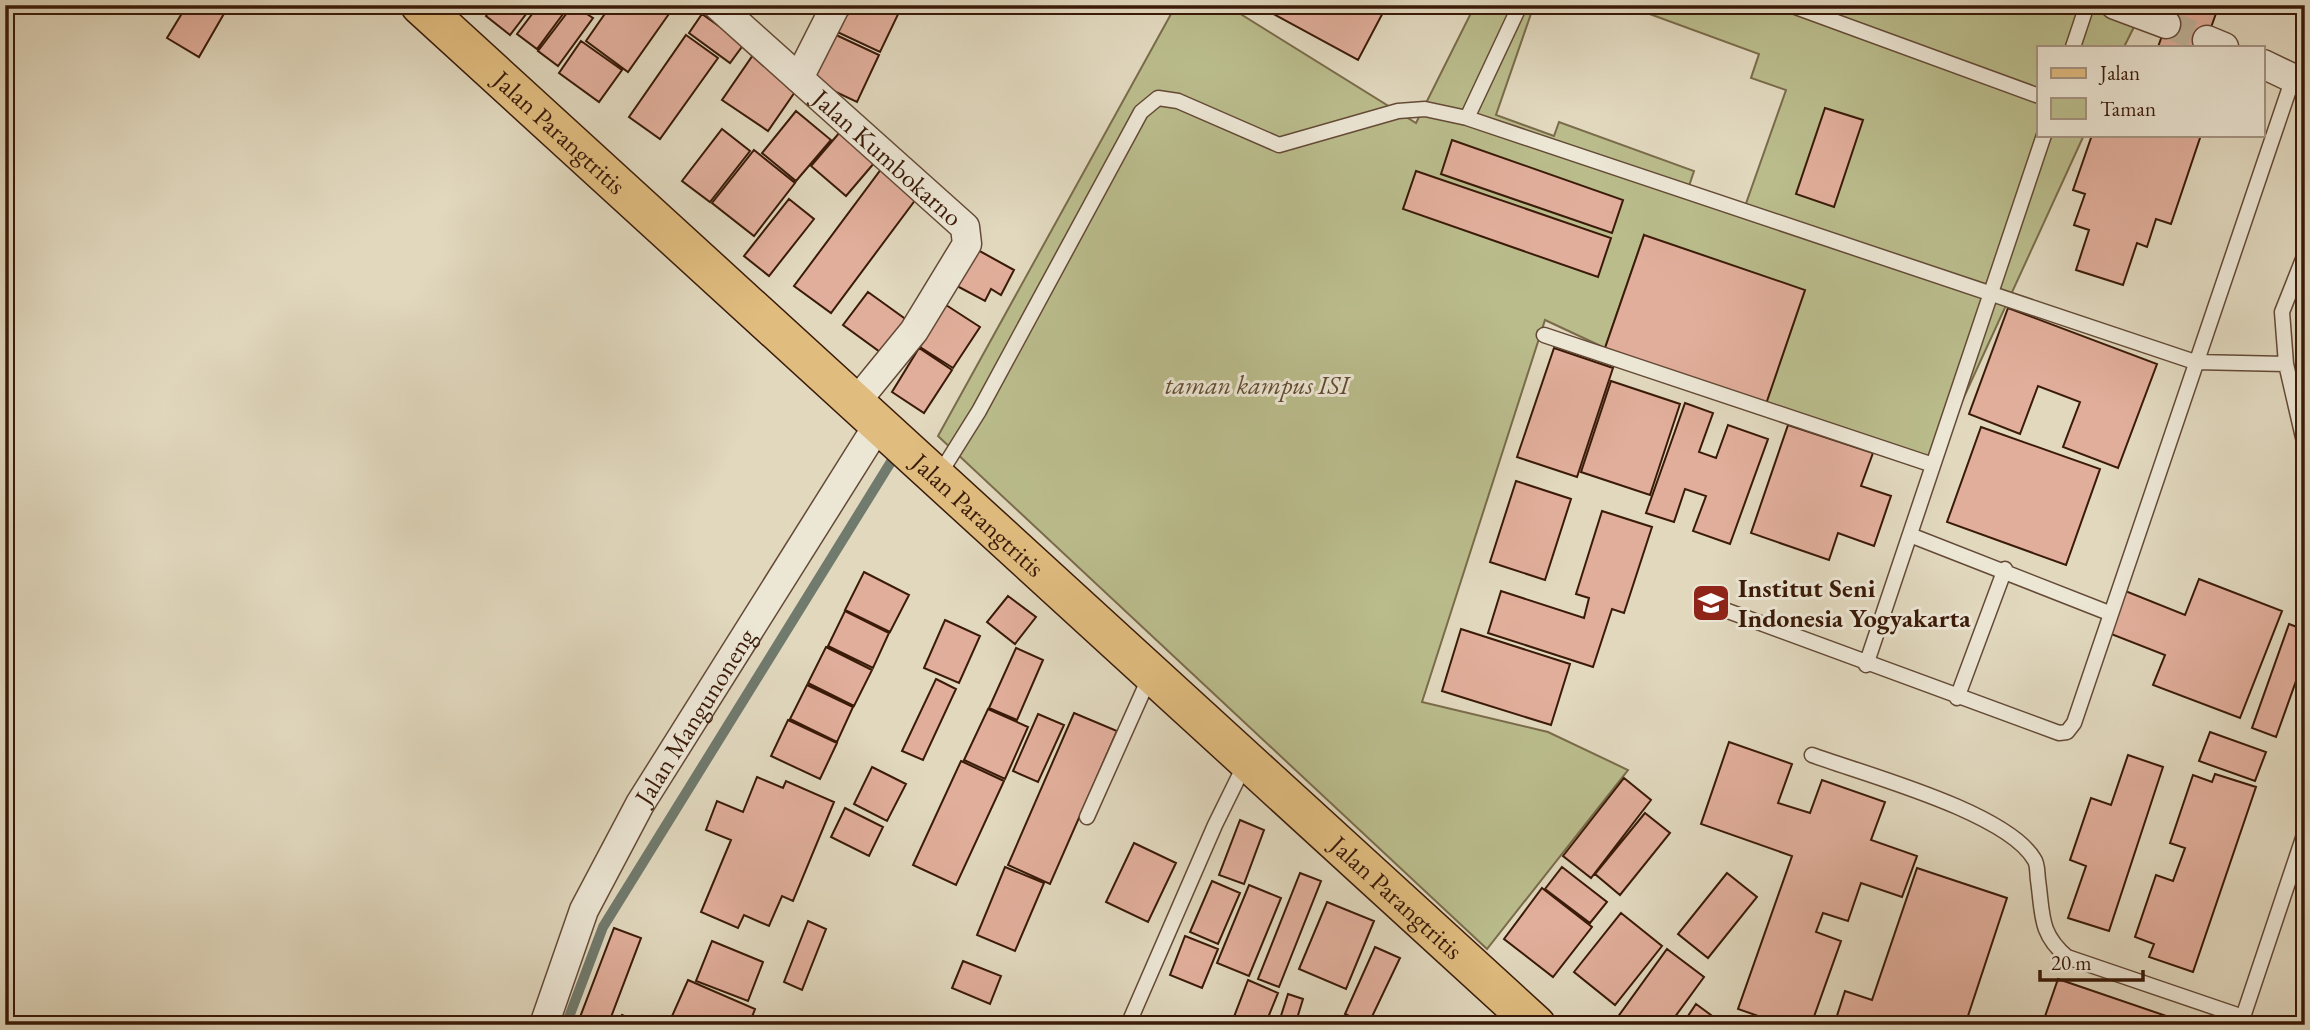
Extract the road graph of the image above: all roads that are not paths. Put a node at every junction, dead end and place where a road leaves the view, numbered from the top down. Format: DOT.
graph roads {
  1 [pos="420,5"];
  2 [pos="717,5"];
  3 [pos="836,5"];
  4 [pos="1520,5"];
  5 [pos="1790,5"];
  6 [pos="2087,5"];
  7 [pos="2115,5"];
  8 [pos="2166,24"];
  9 [pos="2073,46"];
  10 [pos="2264,64"];
  11 [pos="799,78"];
  12 [pos="2299,81"];
  13 [pos="2037,95"];
  14 [pos="1467,118"];
  15 [pos="2044,136"];
  16 [pos="2305,254"];
  17 [pos="1991,293"];
  18 [pos="1544,335"];
  19 [pos="2195,362"];
  20 [pos="2286,364"];
  21 [pos="867,413"];
  22 [pos="2305,446"];
  23 [pos="1933,465"];
  24 [pos="938,476"];
  25 [pos="1910,535"];
  26 [pos="2005,569"];
  27 [pos="1706,603"];
  28 [pos="2109,613"];
  29 [pos="1866,665"];
  30 [pos="1150,675"];
  31 [pos="1957,698"];
  32 [pos="1812,755"];
  33 [pos="1246,763"];
  34 [pos="1087,817"];
  35 [pos="2305,832"];
  36 [pos="2242,1021"];
  37 [pos="544,1025"];
  38 [pos="1128,1025"];
  39 [pos="1536,1025"];
  1 -- 21 [label="main road, Jalan Parangtritis"];
  2 -- 11 [label="street, Jalan Kumbokarno"];
  3 -- 11 [label="street"];
  4 -- 14 [label="lane"];
  5 -- 13 [label="lane"];
  6 -- 9 [label="lane"];
  7 -- 8 [label="street"];
  10 -- 12 [label="street"];
  11 -- 21 [label="street, Jalan Kumbokarno"];
  12 -- 19 [label="lane"];
  14 -- 17 [label="lane"];
  14 -- 24 [label="lane"];
  15 -- 17 [label="lane"];
  16 -- 20 [label="lane"];
  17 -- 19 [label="lane"];
  17 -- 23 [label="lane"];
  18 -- 23 [label="lane"];
  19 -- 20 [label="lane"];
  19 -- 28 [label="lane"];
  20 -- 22 [label="lane"];
  21 -- 24 [label="main road, Jalan Parangtritis"];
  21 -- 37 [label="street, Jalan Mangunoneng"];
  23 -- 25 [label="lane"];
  24 -- 30 [label="main road, Jalan Parangtritis"];
  25 -- 26 [label="lane"];
  25 -- 29 [label="lane"];
  26 -- 28 [label="lane"];
  26 -- 31 [label="lane"];
  27 -- 29 [label="lane"];
  28 -- 31 [label="lane"];
  29 -- 31 [label="lane"];
  30 -- 33 [label="main road, Jalan Parangtritis"];
  30 -- 34 [label="lane"];
  32 -- 36 [label="lane"];
  33 -- 38 [label="lane"];
  33 -- 39 [label="main road, Jalan Parangtritis"];
  35 -- 36 [label="lane"];
}
